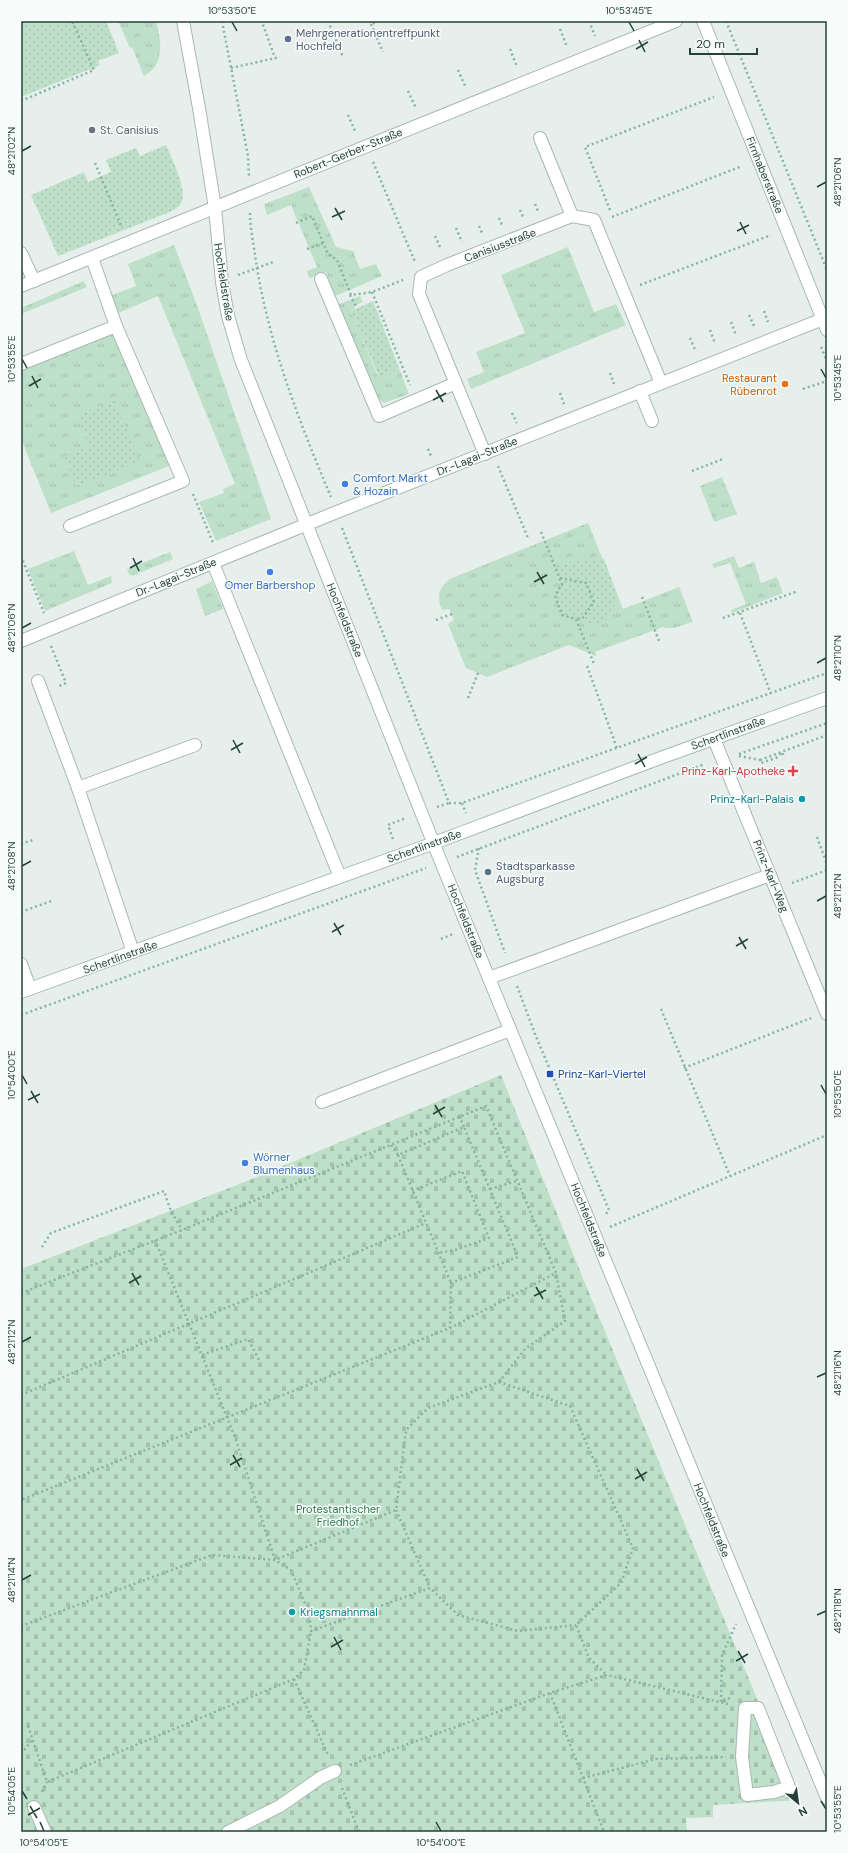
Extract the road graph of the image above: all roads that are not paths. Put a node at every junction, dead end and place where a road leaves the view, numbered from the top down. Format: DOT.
graph roads {
  1 [pos="183,21"];
  2 [pos="676,21"];
  3 [pos="703,21"];
  4 [pos="540,138"];
  5 [pos="215,208"];
  6 [pos="572,216"];
  7 [pos="21,253"];
  8 [pos="92,258"];
  9 [pos="321,279"];
  10 [pos="34,281"];
  11 [pos="21,286"];
  12 [pos="825,324"];
  13 [pos="116,326"];
  14 [pos="21,364"];
  15 [pos="456,383"];
  16 [pos="661,383"];
  17 [pos="640,391"];
  18 [pos="652,422"];
  19 [pos="488,452"];
  20 [pos="307,525"];
  21 [pos="70,526"];
  22 [pos="213,563"];
  23 [pos="21,641"];
  24 [pos="38,681"];
  25 [pos="827,698"];
  26 [pos="714,738"];
  27 [pos="195,745"];
  28 [pos="78,788"];
  29 [pos="434,843"];
  30 [pos="770,875"];
  31 [pos="340,877"];
  32 [pos="133,952"];
  33 [pos="21,964"];
  34 [pos="489,978"];
  35 [pos="26,990"];
  36 [pos="827,1013"];
  37 [pos="510,1030"];
  38 [pos="322,1102"];
  39 [pos="742,1757"];
  40 [pos="335,1771"];
  41 [pos="827,1798"];
  42 [pos="34,1806"];
  43 [pos="46,1832"];
  44 [pos="228,1832"];
  1 -- 5 [label="street, Hochfeldstraße"];
  2 -- 5 [label="street, Robert-Gerber-Straße"];
  3 -- 12 [label="street, Firnhaberstraße"];
  4 -- 6 [label="street"];
  5 -- 8 [label="street, Robert-Gerber-Straße"];
  5 -- 20 [label="street, Hochfeldstraße"];
  6 -- 15 [label="street, Canisiusstraße"];
  6 -- 16 [label="street"];
  7 -- 10 [label="street"];
  8 -- 10 [label="street, Robert-Gerber-Straße"];
  8 -- 13 [label="street"];
  9 -- 15 [label="street"];
  10 -- 11 [label="street, Robert-Gerber-Straße"];
  12 -- 16 [label="street, Dr.-Lagai-Straße"];
  13 -- 14 [label="street"];
  13 -- 21 [label="street"];
  15 -- 19 [label="street"];
  16 -- 17 [label="street, Dr.-Lagai-Straße"];
  17 -- 18 [label="street"];
  17 -- 19 [label="street, Dr.-Lagai-Straße"];
  19 -- 20 [label="street, Dr.-Lagai-Straße"];
  20 -- 22 [label="street, Dr.-Lagai-Straße"];
  20 -- 29 [label="street, Hochfeldstraße"];
  22 -- 23 [label="street, Dr.-Lagai-Straße"];
  22 -- 31 [label="street"];
  24 -- 28 [label="street"];
  25 -- 26 [label="street, Schertlinstraße"];
  26 -- 29 [label="street, Schertlinstraße"];
  26 -- 30 [label="street, Prinz-Karl-Weg"];
  27 -- 28 [label="street"];
  28 -- 32 [label="street"];
  29 -- 31 [label="street, Schertlinstraße"];
  29 -- 34 [label="street, Hochfeldstraße"];
  30 -- 34 [label="street"];
  30 -- 36 [label="street, Prinz-Karl-Weg"];
  31 -- 32 [label="street, Schertlinstraße"];
  32 -- 35 [label="street, Schertlinstraße"];
  33 -- 35 [label="street"];
  34 -- 37 [label="street, Hochfeldstraße"];
  37 -- 38 [label="street"];
  37 -- 41 [label="street, Hochfeldstraße"];
  39 -- 39 [label="street"];
  40 -- 44 [label="street"];
  42 -- 43 [label="street"];
}
